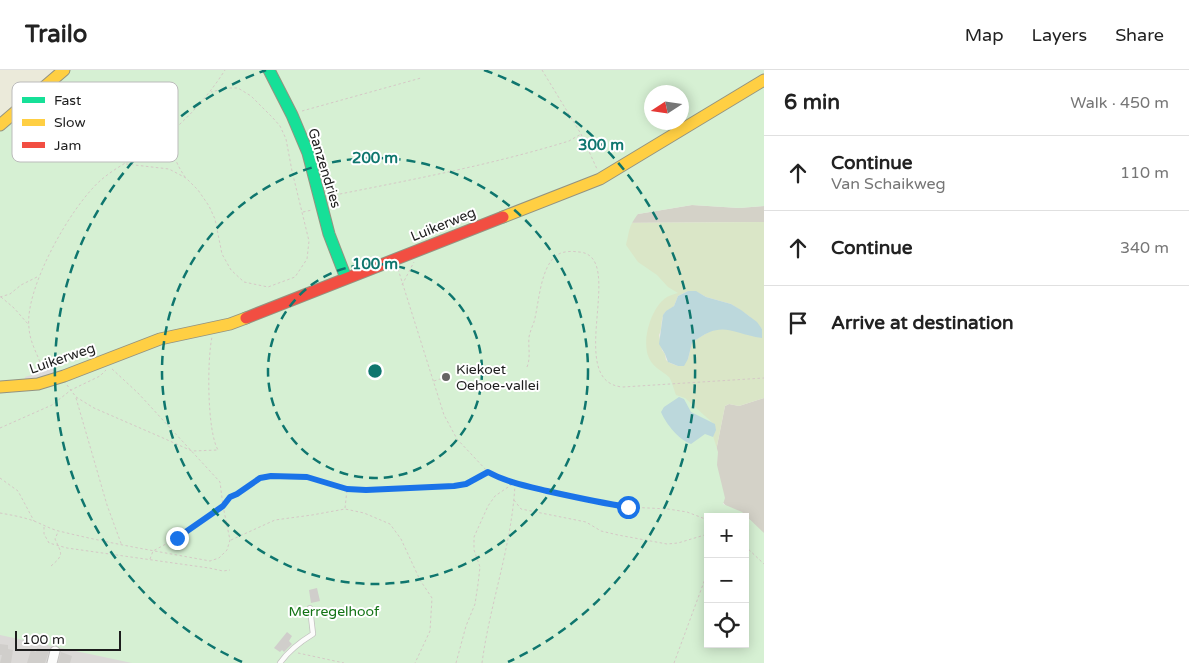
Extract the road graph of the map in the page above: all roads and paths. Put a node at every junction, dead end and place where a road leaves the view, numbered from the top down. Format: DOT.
graph roads {
  1 [pos="64,70"];
  2 [pos="225,70"];
  3 [pos="269,70"];
  4 [pos="542,70"];
  5 [pos="421,78"];
  6 [pos="764,80"];
  7 [pos="50,82"];
  8 [pos="211,92"];
  9 [pos="12,115"];
  10 [pos="292,115"];
  11 [pos="0,125"];
  12 [pos="178,127"];
  13 [pos="581,134"];
  14 [pos="129,162"];
  15 [pos="175,162"];
  16 [pos="126,164"];
  17 [pos="186,178"];
  18 [pos="600,179"];
  19 [pos="321,198"];
  20 [pos="419,250"];
  21 [pos="394,259"];
  22 [pos="40,275"];
  23 [pos="346,278"];
  24 [pos="402,285"];
  25 [pos="0,297"];
  26 [pos="28,325"];
  27 [pos="215,328"];
  28 [pos="526,367"];
  29 [pos="443,378"];
  30 [pos="764,378"];
  31 [pos="45,382"];
  32 [pos="433,382"];
  33 [pos="0,388"];
  34 [pos="71,390"];
  35 [pos="76,397"];
  36 [pos="0,428"];
  37 [pos="192,451"];
  38 [pos="488,472"];
  39 [pos="0,478"];
  40 [pos="515,483"];
  41 [pos="347,489"];
  42 [pos="514,500"];
  43 [pos="223,506"];
  44 [pos="345,509"];
  45 [pos="0,513"];
  46 [pos="704,518"];
  47 [pos="34,521"];
  48 [pos="44,526"];
  49 [pos="58,531"];
  50 [pos="704,535"];
  51 [pos="230,540"];
  52 [pos="59,546"];
  53 [pos="122,546"];
  54 [pos="749,550"];
  55 [pos="153,551"];
  56 [pos="150,559"];
  57 [pos="210,561"];
  58 [pos="764,564"];
  59 [pos="51,566"];
  60 [pos="208,568"];
  61 [pos="230,570"];
  62 [pos="704,582"];
  63 [pos="310,608"];
  64 [pos="55,651"];
  65 [pos="290,651"];
  66 [pos="52,663"];
  67 [pos="280,663"];
  68 [pos="344,663"];
  69 [pos="415,663"];
  70 [pos="456,663"];
  71 [pos="482,663"];
  72 [pos="674,663"];
  1 -- 7 [label="street"];
  2 -- 8 [label="path"];
  3 -- 10 [label="street, Ganzendries"];
  4 -- 13 [label="path"];
  5 -- 10 [label="path"];
  6 -- 18 [label="street, Luikerweg"];
  8 -- 12 [label="path"];
  8 -- 17 [label="path"];
  9 -- 11 [label="street"];
  10 -- 19 [label="street, Ganzendries"];
  13 -- 18 [label="path"];
  13 -- 19 [label="path"];
  14 -- 16 [label="path"];
  15 -- 17 [label="path"];
  16 -- 17 [label="path"];
  16 -- 22 [label="path"];
  18 -- 20 [label="street, Luikerweg"];
  19 -- 23 [label="street, Ganzendries"];
  20 -- 21 [label="street, Luikerweg"];
  20 -- 24 [label="path"];
  21 -- 23 [label="street, Luikerweg"];
  21 -- 24 [label="path"];
  22 -- 25 [label="path"];
  22 -- 26 [label="path"];
  23 -- 27 [label="street, Luikerweg"];
  24 -- 32 [label="path"];
  25 -- 26 [label="path"];
  26 -- 31 [label="path"];
  27 -- 31 [label="street, Luikerweg"];
  27 -- 37 [label="path"];
  28 -- 30 [label="path"];
  29 -- 32 [label="path"];
  31 -- 33 [label="street, Luikerweg"];
  32 -- 38 [label="path"];
  34 -- 35 [label="path"];
  34 -- 36 [label="path"];
  34 -- 37 [label="path"];
  35 -- 37 [label="path"];
  35 -- 53 [label="path"];
  37 -- 43 [label="path"];
  38 -- 40 [label="path"];
  38 -- 41 [label="path"];
  39 -- 47 [label="path"];
  40 -- 42 [label="path"];
  40 -- 46 [label="path"];
  40 -- 70 [label="path"];
  41 -- 43 [label="path"];
  41 -- 44 [label="path"];
  42 -- 50 [label="path"];
  42 -- 71 [label="path"];
  43 -- 51 [label="path"];
  43 -- 55 [label="path"];
  44 -- 51 [label="path"];
  44 -- 69 [label="path"];
  45 -- 47 [label="path"];
  47 -- 48 [label="path"];
  48 -- 49 [label="path"];
  48 -- 52 [label="path"];
  49 -- 52 [label="path"];
  49 -- 53 [label="path"];
  51 -- 57 [label="path"];
  52 -- 56 [label="path"];
  52 -- 59 [label="path"];
  53 -- 55 [label="path"];
  54 -- 58 [label="path"];
  55 -- 56 [label="path"];
  55 -- 57 [label="path"];
  56 -- 60 [label="path"];
  57 -- 60 [label="path"];
  60 -- 61 [label="path"];
  62 -- 72 [label="path"];
  63 -- 65 [label="lane"];
  64 -- 66 [label="street"];
  65 -- 67 [label="lane"];
  65 -- 68 [label="path"];
}
